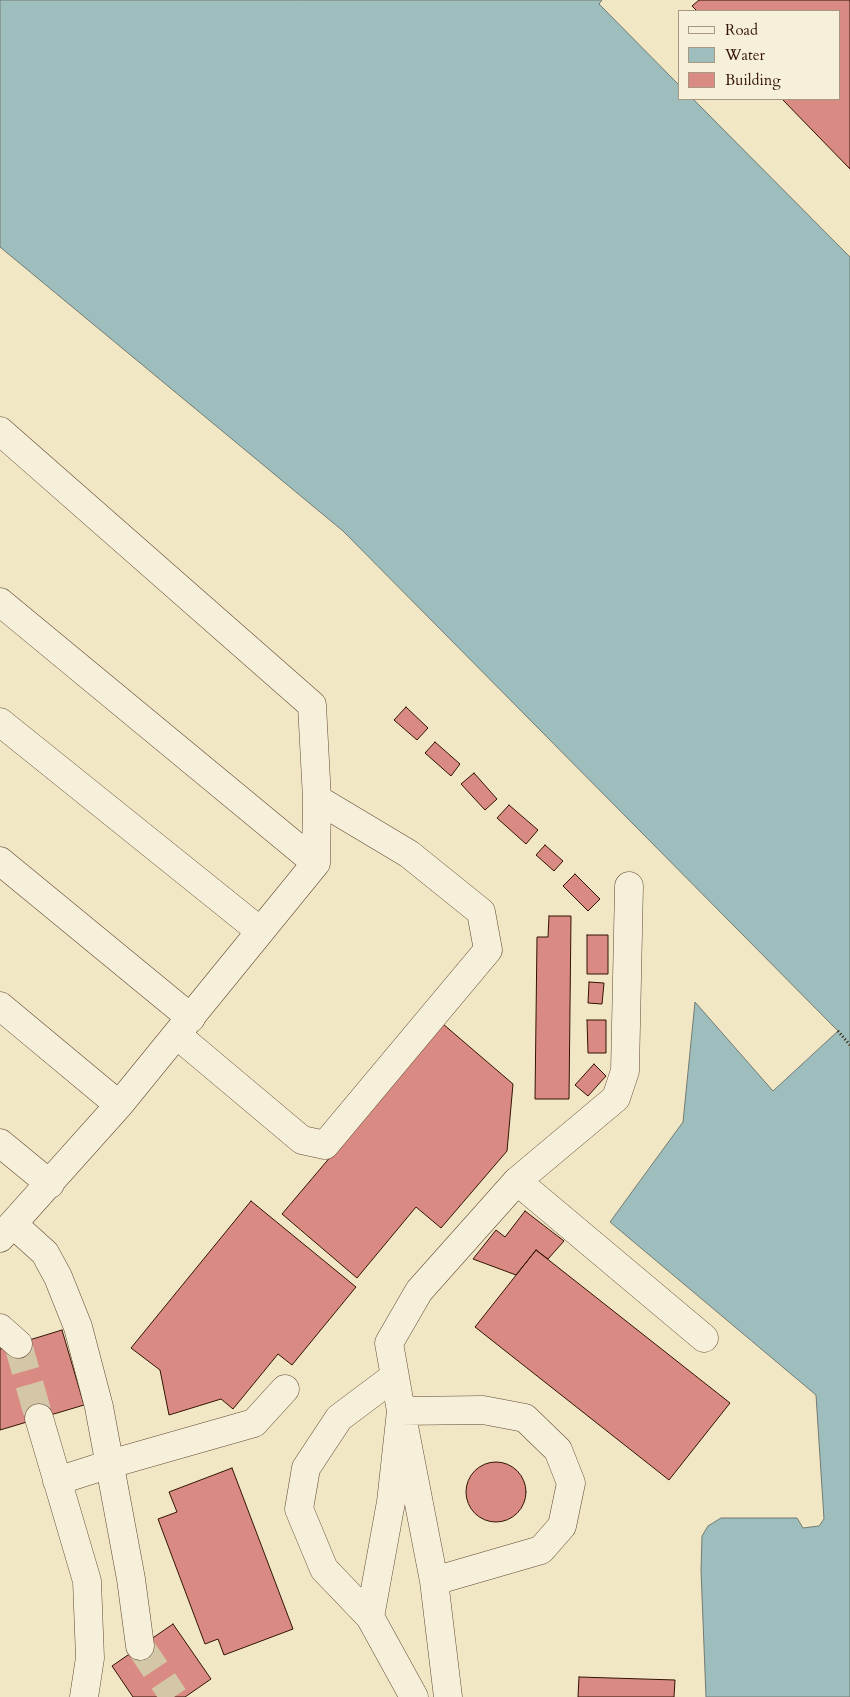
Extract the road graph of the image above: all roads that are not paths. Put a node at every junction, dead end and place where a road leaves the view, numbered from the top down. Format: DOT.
graph roads {
  1 [pos="0,431"];
  2 [pos="0,602"];
  3 [pos="0,722"];
  4 [pos="317,799"];
  5 [pos="0,861"];
  6 [pos="316,863"];
  7 [pos="629,886"];
  8 [pos="260,931"];
  9 [pos="0,1006"];
  10 [pos="184,1026"];
  11 [pos="119,1105"];
  12 [pos="0,1143"];
  13 [pos="517,1181"];
  14 [pos="50,1184"];
  15 [pos="6,1231"];
  16 [pos="704,1338"];
  17 [pos="395,1376"];
  18 [pos="285,1389"];
  19 [pos="401,1412"];
  20 [pos="39,1418"];
  21 [pos="110,1464"];
  22 [pos="57,1481"];
  23 [pos="434,1581"];
  24 [pos="370,1617"];
  25 [pos="140,1646"];
  26 [pos="84,1697"];
  27 [pos="414,1697"];
  28 [pos="448,1697"];
  1 -- 4 [label="lane"];
  2 -- 6 [label="lane"];
  3 -- 8 [label="lane"];
  4 -- 6 [label="lane"];
  4 -- 10 [label="lane"];
  5 -- 10 [label="lane"];
  6 -- 8 [label="lane"];
  7 -- 13 [label="lane"];
  8 -- 10 [label="lane"];
  9 -- 11 [label="lane"];
  10 -- 11 [label="lane"];
  11 -- 14 [label="lane"];
  12 -- 14 [label="lane"];
  13 -- 16 [label="lane"];
  13 -- 17 [label="lane"];
  14 -- 15 [label="lane"];
  15 -- 21 [label="lane"];
  17 -- 19 [label="lane"];
  17 -- 24 [label="lane"];
  18 -- 21 [label="lane"];
  19 -- 23 [label="lane"];
  19 -- 23 [label="lane"];
  19 -- 24 [label="lane"];
  20 -- 22 [label="lane"];
  21 -- 22 [label="lane"];
  21 -- 25 [label="lane"];
  22 -- 26 [label="lane"];
  23 -- 28 [label="lane"];
  24 -- 27 [label="lane"];
}
